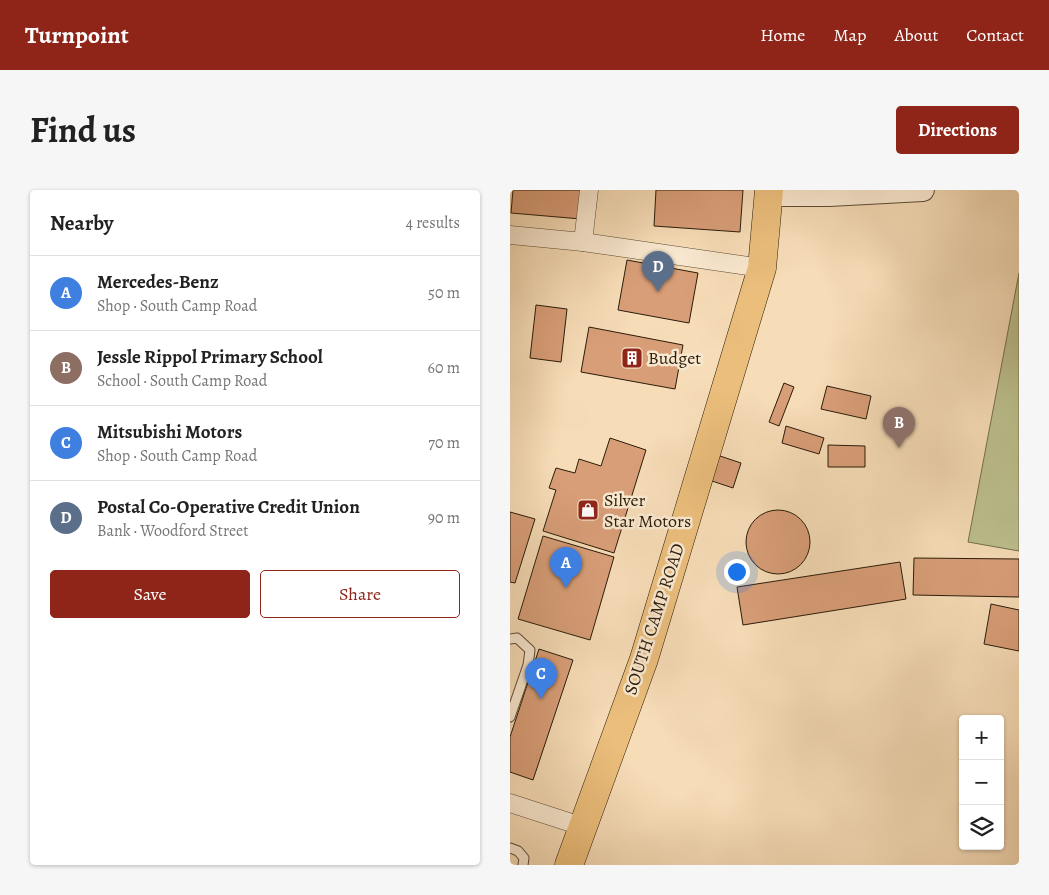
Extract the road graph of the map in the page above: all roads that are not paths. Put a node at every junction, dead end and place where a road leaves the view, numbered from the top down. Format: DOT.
graph roads {
  1 [pos="590,190"];
  2 [pos="923,190"];
  3 [pos="768,192"];
  4 [pos="510,235"];
  5 [pos="583,242"];
  6 [pos="762,268"];
  7 [pos="510,639"];
  8 [pos="510,717"];
  9 [pos="510,803"];
  10 [pos="584,826"];
  11 [pos="510,848"];
  12 [pos="523,865"];
  13 [pos="569,865"];
  1 -- 5 [label="street"];
  2 -- 3 [label="street"];
  3 -- 6 [label="main road, SOUTH CAMP ROAD"];
  4 -- 5 [label="street"];
  5 -- 6 [label="street"];
  6 -- 10 [label="main road, SOUTH CAMP ROAD"];
  7 -- 8 [label="lane"];
  9 -- 10 [label="street"];
  10 -- 13 [label="main road, SOUTH CAMP ROAD"];
  11 -- 12 [label="lane"];
}
